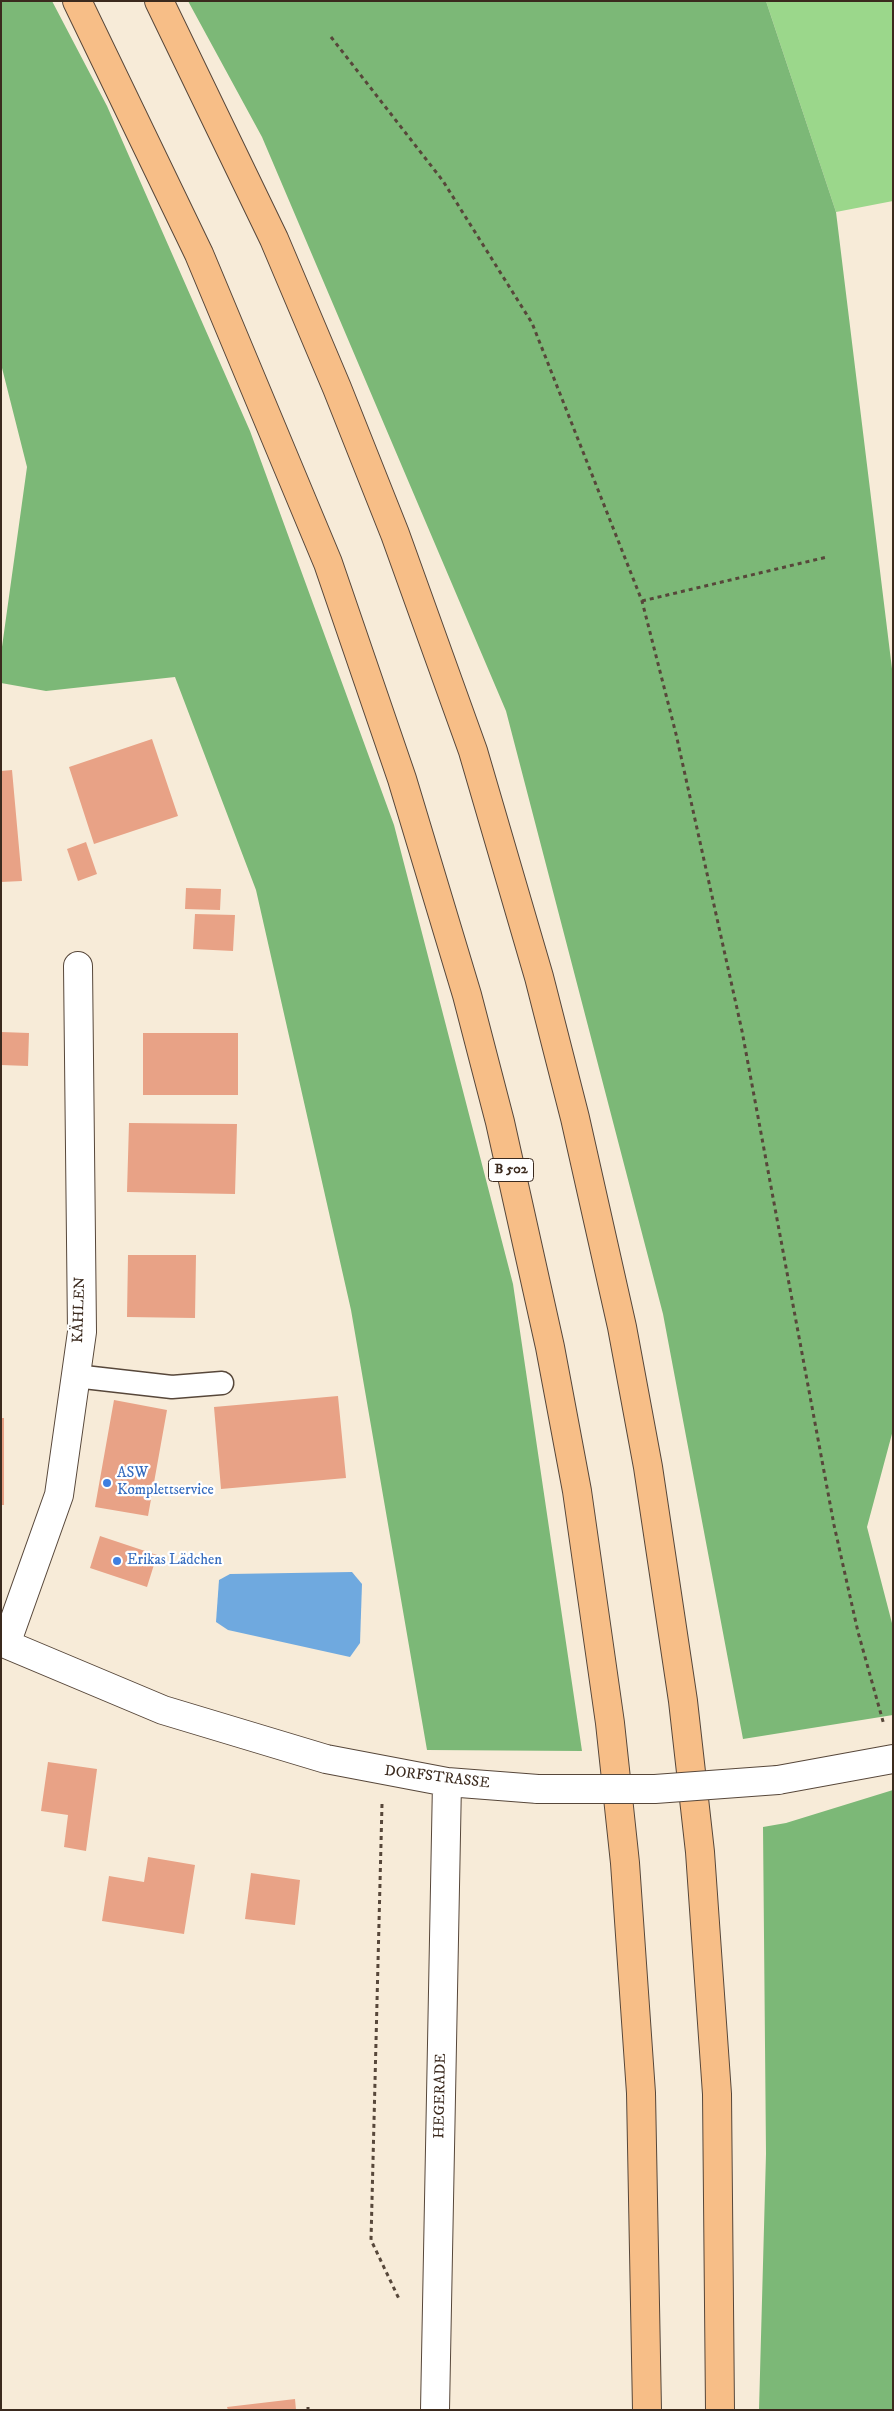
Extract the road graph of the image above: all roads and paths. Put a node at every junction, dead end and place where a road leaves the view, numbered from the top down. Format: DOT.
graph roads {
  1 [pos="77,1"];
  2 [pos="159,1"];
  3 [pos="331,37"];
  4 [pos="827,557"];
  5 [pos="642,601"];
  6 [pos="78,966"];
  7 [pos="76,1376"];
  8 [pos="222,1383"];
  9 [pos="4,1643"];
  10 [pos="885,1726"];
  11 [pos="893,1759"];
  12 [pos="383,1771"];
  13 [pos="447,1782"];
  14 [pos="401,2302"];
  15 [pos="435,2410"];
  16 [pos="647,2410"];
  17 [pos="720,2410"];
  1 -- 16 [label="highway, B 502"];
  2 -- 17 [label="highway"];
  3 -- 5 [label="path"];
  4 -- 5 [label="path"];
  5 -- 10 [label="path"];
  6 -- 7 [label="street, KÄHLEN"];
  7 -- 8 [label="lane"];
  7 -- 9 [label="street, KÄHLEN"];
  9 -- 12 [label="street, DORFSTRASSE"];
  11 -- 13 [label="street, DORFSTRASSE, bridge"];
  12 -- 13 [label="street, DORFSTRASSE"];
  12 -- 14 [label="path"];
  13 -- 15 [label="street, HEGERADE"];
}
